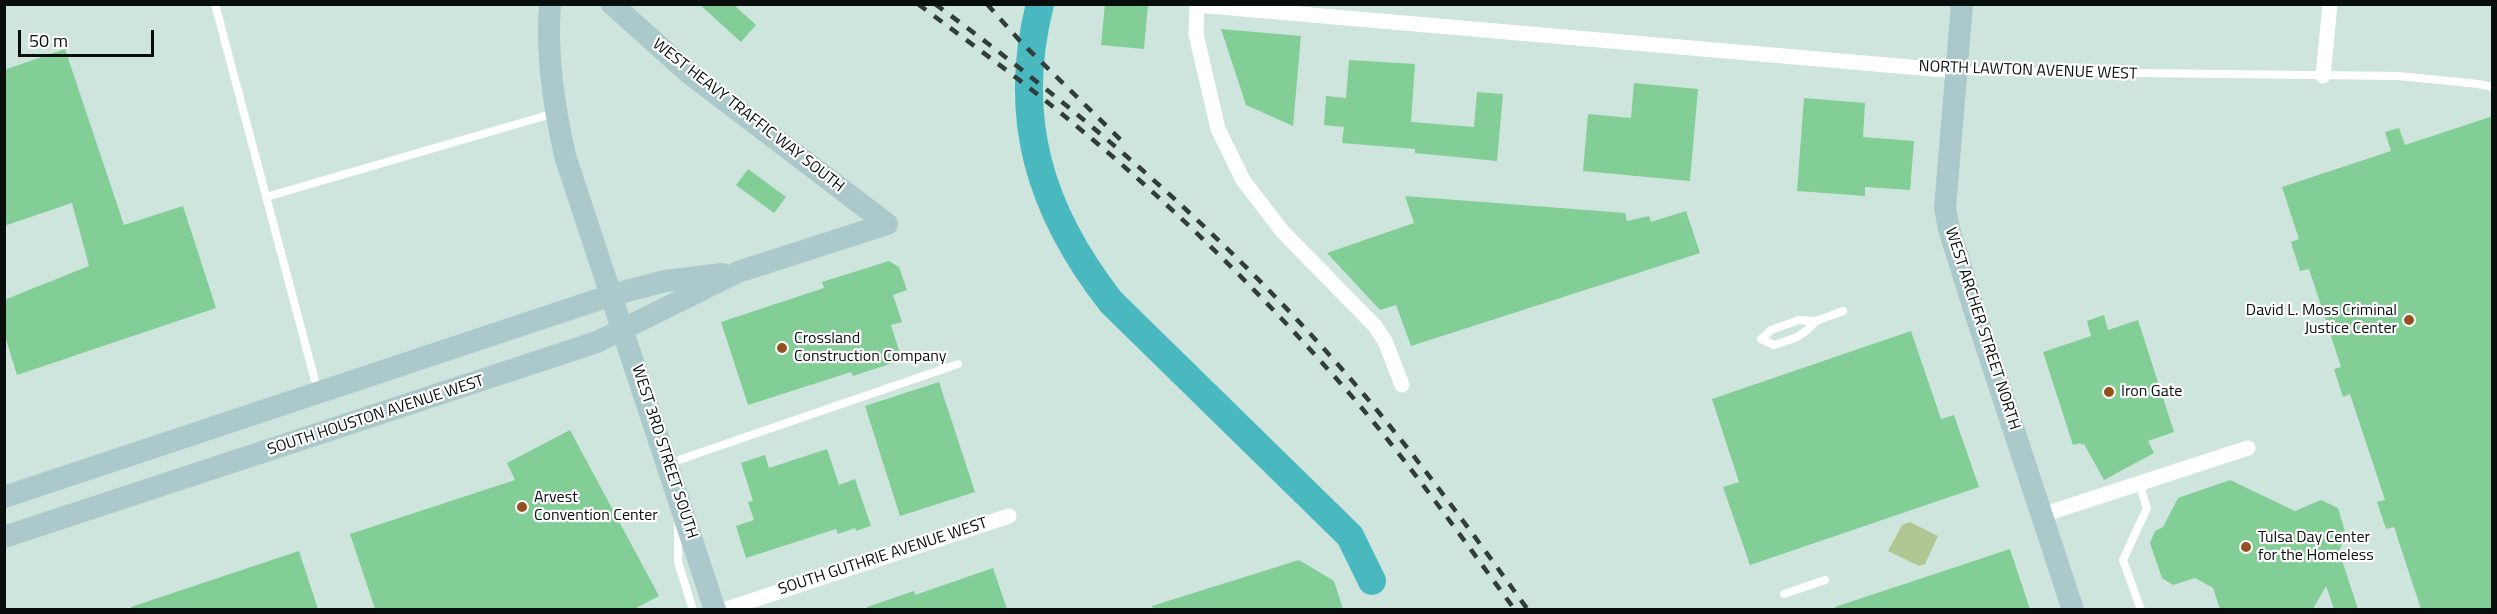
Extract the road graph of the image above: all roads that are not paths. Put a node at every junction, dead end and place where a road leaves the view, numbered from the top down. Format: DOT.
graph roads {
  1 [pos="215,4"];
  2 [pos="550,4"];
  3 [pos="612,4"];
  4 [pos="1040,4"];
  5 [pos="1962,4"];
  6 [pos="2330,4"];
  7 [pos="1197,5"];
  8 [pos="1956,71"];
  9 [pos="2324,76"];
  10 [pos="2493,87"];
  11 [pos="556,113"];
  12 [pos="266,196"];
  13 [pos="887,224"];
  14 [pos="738,272"];
  15 [pos="612,295"];
  16 [pos="1843,311"];
  17 [pos="1816,321"];
  18 [pos="623,327"];
  19 [pos="958,364"];
  20 [pos="1402,384"];
  21 [pos="318,393"];
  22 [pos="2248,448"];
  23 [pos="667,464"];
  24 [pos="2139,483"];
  25 [pos="678,495"];
  26 [pos="4,497"];
  27 [pos="2042,515"];
  28 [pos="1010,516"];
  29 [pos="4,537"];
  30 [pos="1825,580"];
  31 [pos="1372,581"];
  32 [pos="1784,594"];
  33 [pos="693,609"];
  34 [pos="715,609"];
  35 [pos="723,609"];
  36 [pos="2073,609"];
  37 [pos="2141,609"];
  1 -- 12 [label="lane"];
  2 -- 11 [label="main road, WEST 3RD STREET SOUTH"];
  3 -- 13 [label="main road, WEST HEAVY TRAFFIC WAY SOUTH"];
  4 -- 31 [label="highway"];
  5 -- 8 [label="main road, WEST ARCHER STREET NORTH"];
  6 -- 9 [label="street"];
  7 -- 8 [label="street, NORTH LAWTON AVENUE WEST"];
  7 -- 20 [label="street"];
  8 -- 9 [label="lane, NORTH LAWTON AVENUE WEST"];
  8 -- 27 [label="main road, WEST ARCHER STREET NORTH"];
  9 -- 10 [label="lane, NORTH LAWTON AVENUE WEST"];
  11 -- 12 [label="lane"];
  11 -- 15 [label="main road, WEST 3RD STREET SOUTH"];
  12 -- 21 [label="lane"];
  13 -- 14 [label="main road, SOUTH HOUSTON AVENUE WEST"];
  14 -- 15 [label="main road, SOUTH HOUSTON AVENUE WEST"];
  14 -- 18 [label="main road, SOUTH HOUSTON AVENUE WEST"];
  15 -- 18 [label="main road, WEST 3RD STREET SOUTH"];
  15 -- 21 [label="main road, SOUTH HOUSTON AVENUE WEST"];
  16 -- 17 [label="lane"];
  17 -- 17 [label="lane"];
  18 -- 23 [label="main road, WEST 3RD STREET SOUTH"];
  18 -- 29 [label="main road, SOUTH HOUSTON AVENUE WEST"];
  19 -- 23 [label="lane"];
  21 -- 26 [label="main road, SOUTH HOUSTON AVENUE WEST"];
  22 -- 24 [label="street"];
  23 -- 25 [label="main road, WEST 3RD STREET SOUTH"];
  24 -- 27 [label="street"];
  24 -- 37 [label="lane"];
  25 -- 33 [label="lane, WEST 3RD STREET SOUTH"];
  25 -- 34 [label="main road, WEST 3RD STREET SOUTH"];
  27 -- 36 [label="main road, WEST ARCHER STREET NORTH"];
  28 -- 35 [label="street, SOUTH GUTHRIE AVENUE WEST"];
  30 -- 32 [label="lane"];
}
